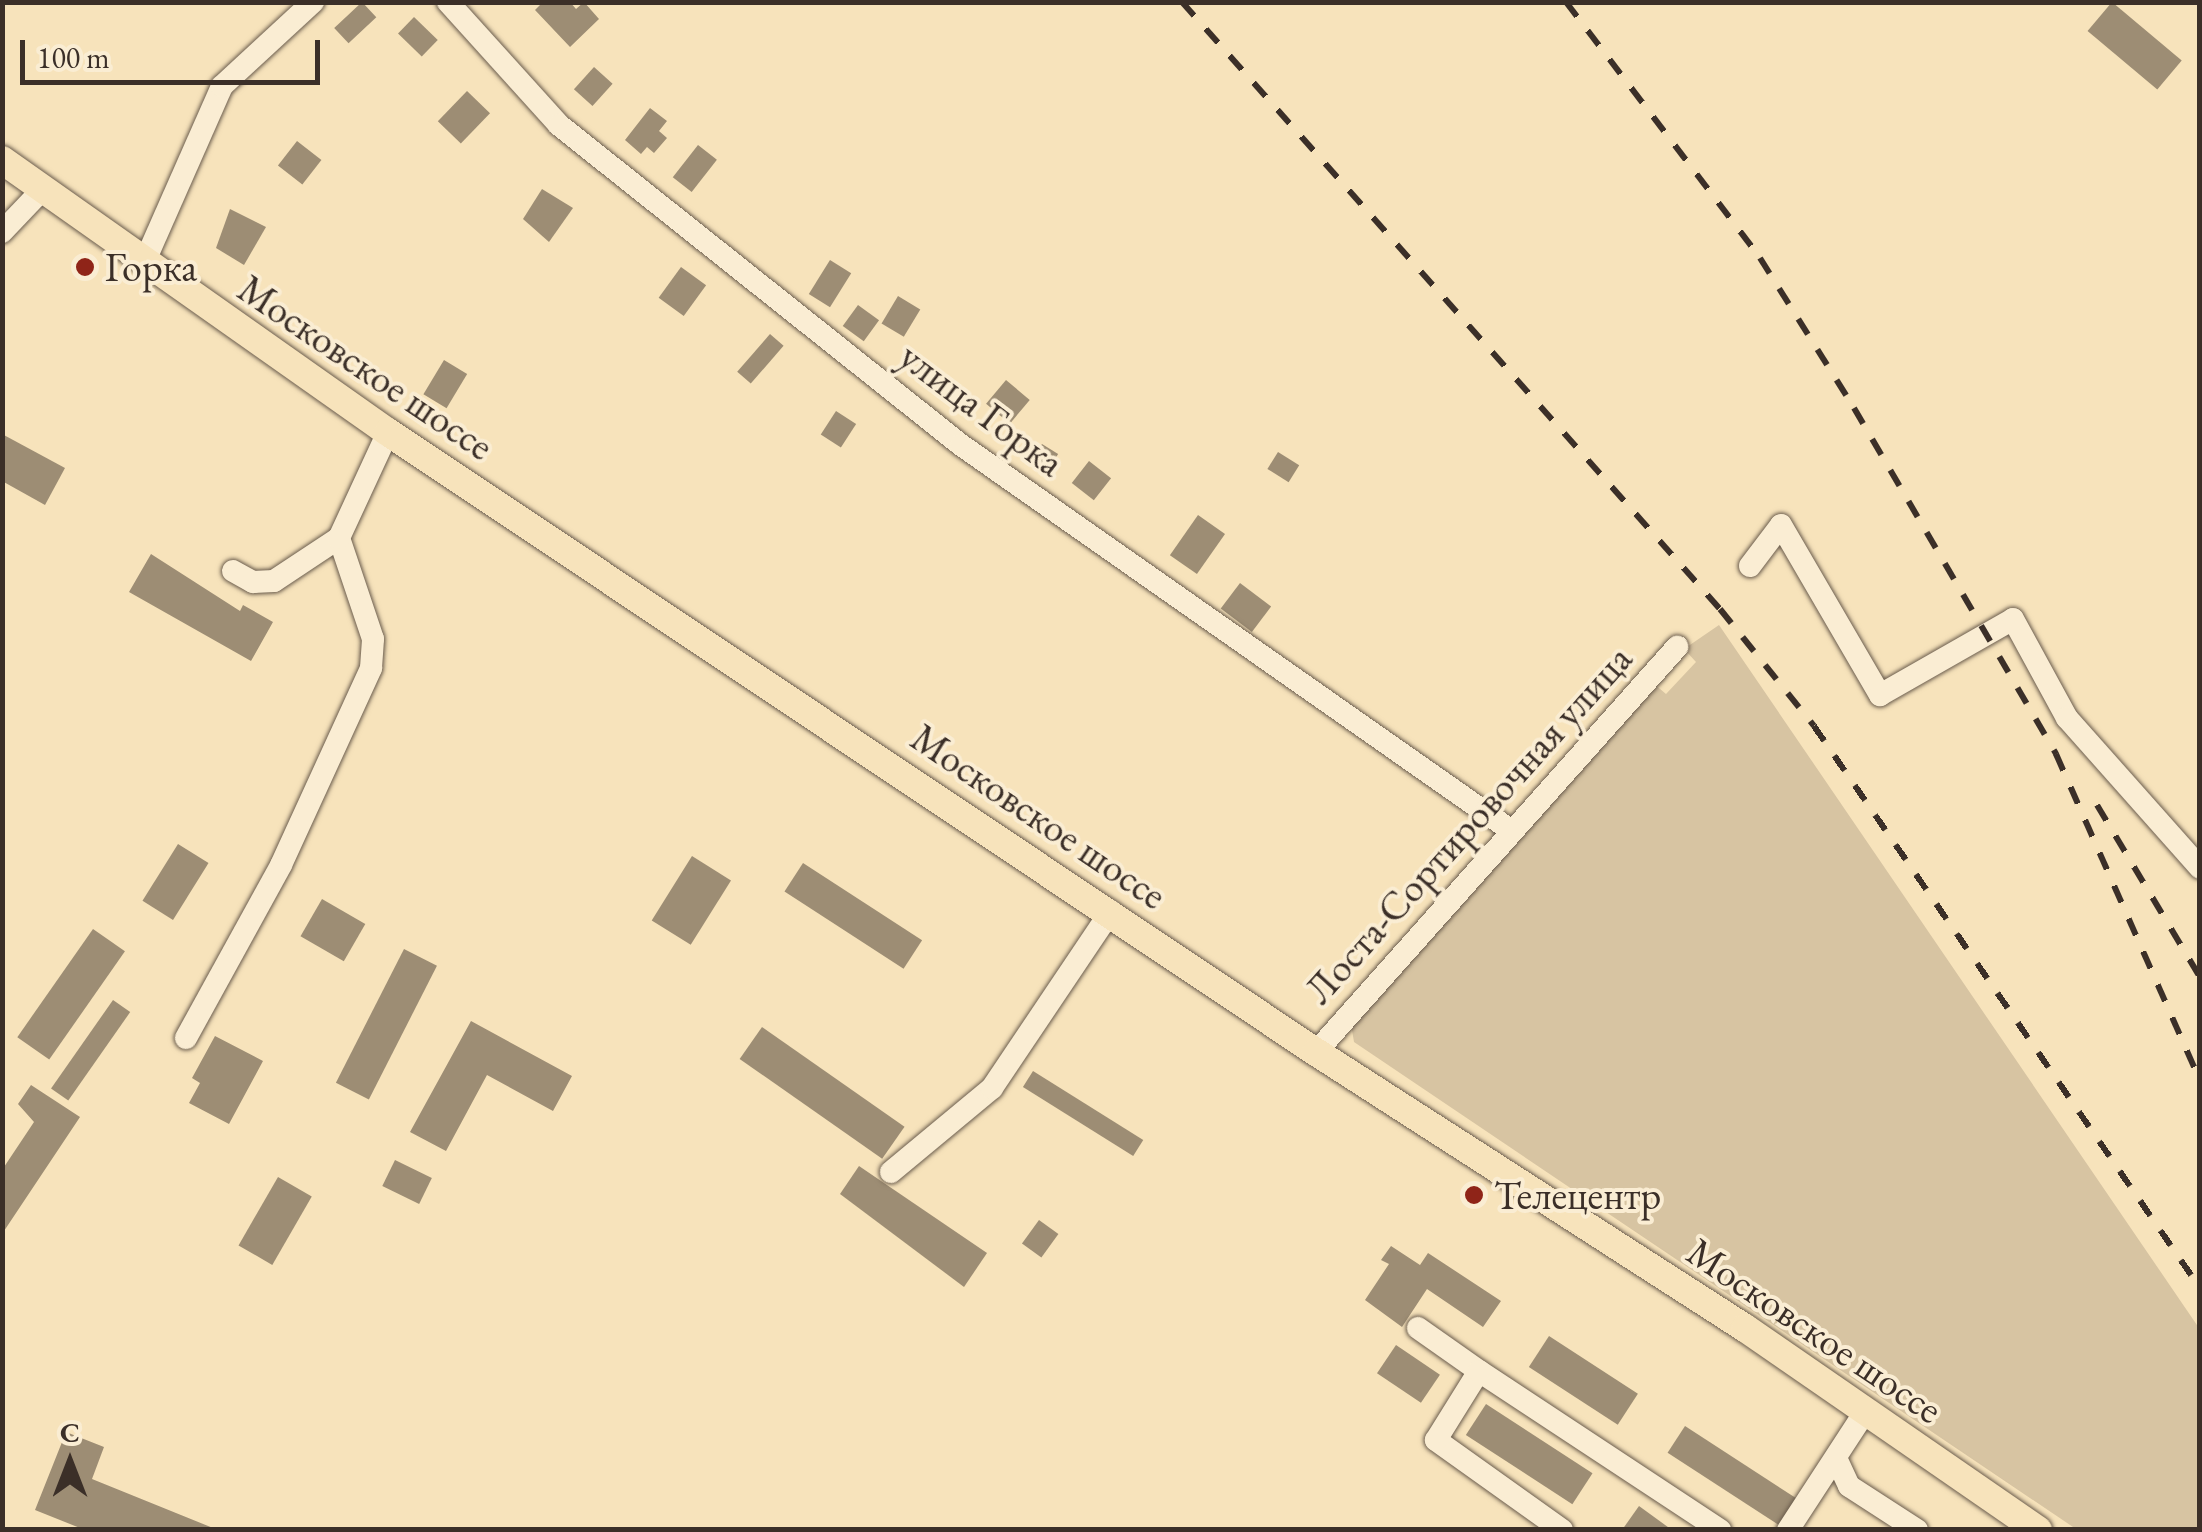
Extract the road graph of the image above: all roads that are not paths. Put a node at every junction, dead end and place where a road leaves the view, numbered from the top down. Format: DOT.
graph roads {
  1 [pos="312,2"];
  2 [pos="448,2"];
  3 [pos="2,160"];
  4 [pos="42,190"];
  5 [pos="2,232"];
  6 [pos="144,262"];
  7 [pos="388,432"];
  8 [pos="339,538"];
  9 [pos="1750,566"];
  10 [pos="233,571"];
  11 [pos="1677,647"];
  12 [pos="1509,830"];
  13 [pos="2200,868"];
  14 [pos="1111,912"];
  15 [pos="186,1038"];
  16 [pos="1316,1052"];
  17 [pos="891,1172"];
  18 [pos="1418,1328"];
  19 [pos="1478,1371"];
  20 [pos="1865,1412"];
  21 [pos="1836,1458"];
  22 [pos="1562,1530"];
  23 [pos="1720,1530"];
  24 [pos="1788,1530"];
  25 [pos="1917,1530"];
  26 [pos="2038,1530"];
  1 -- 6 [label="street"];
  2 -- 12 [label="street, улица Горка"];
  3 -- 4 [label="main road, Московское шоссе"];
  4 -- 5 [label="street"];
  4 -- 6 [label="main road, Московское шоссе"];
  6 -- 7 [label="main road, Московское шоссе"];
  7 -- 8 [label="street"];
  7 -- 14 [label="main road, Московское шоссе"];
  8 -- 10 [label="street"];
  8 -- 15 [label="street"];
  9 -- 13 [label="street"];
  11 -- 12 [label="street, Лоста-Сортировочная улица"];
  12 -- 16 [label="street, Лоста-Сортировочная улица"];
  14 -- 16 [label="main road, Московское шоссе"];
  14 -- 17 [label="street"];
  16 -- 20 [label="main road, Московское шоссе"];
  18 -- 19 [label="street"];
  19 -- 22 [label="street"];
  19 -- 23 [label="street"];
  20 -- 21 [label="street"];
  20 -- 26 [label="main road, Московское шоссе"];
  21 -- 24 [label="street"];
  21 -- 25 [label="street"];
}
